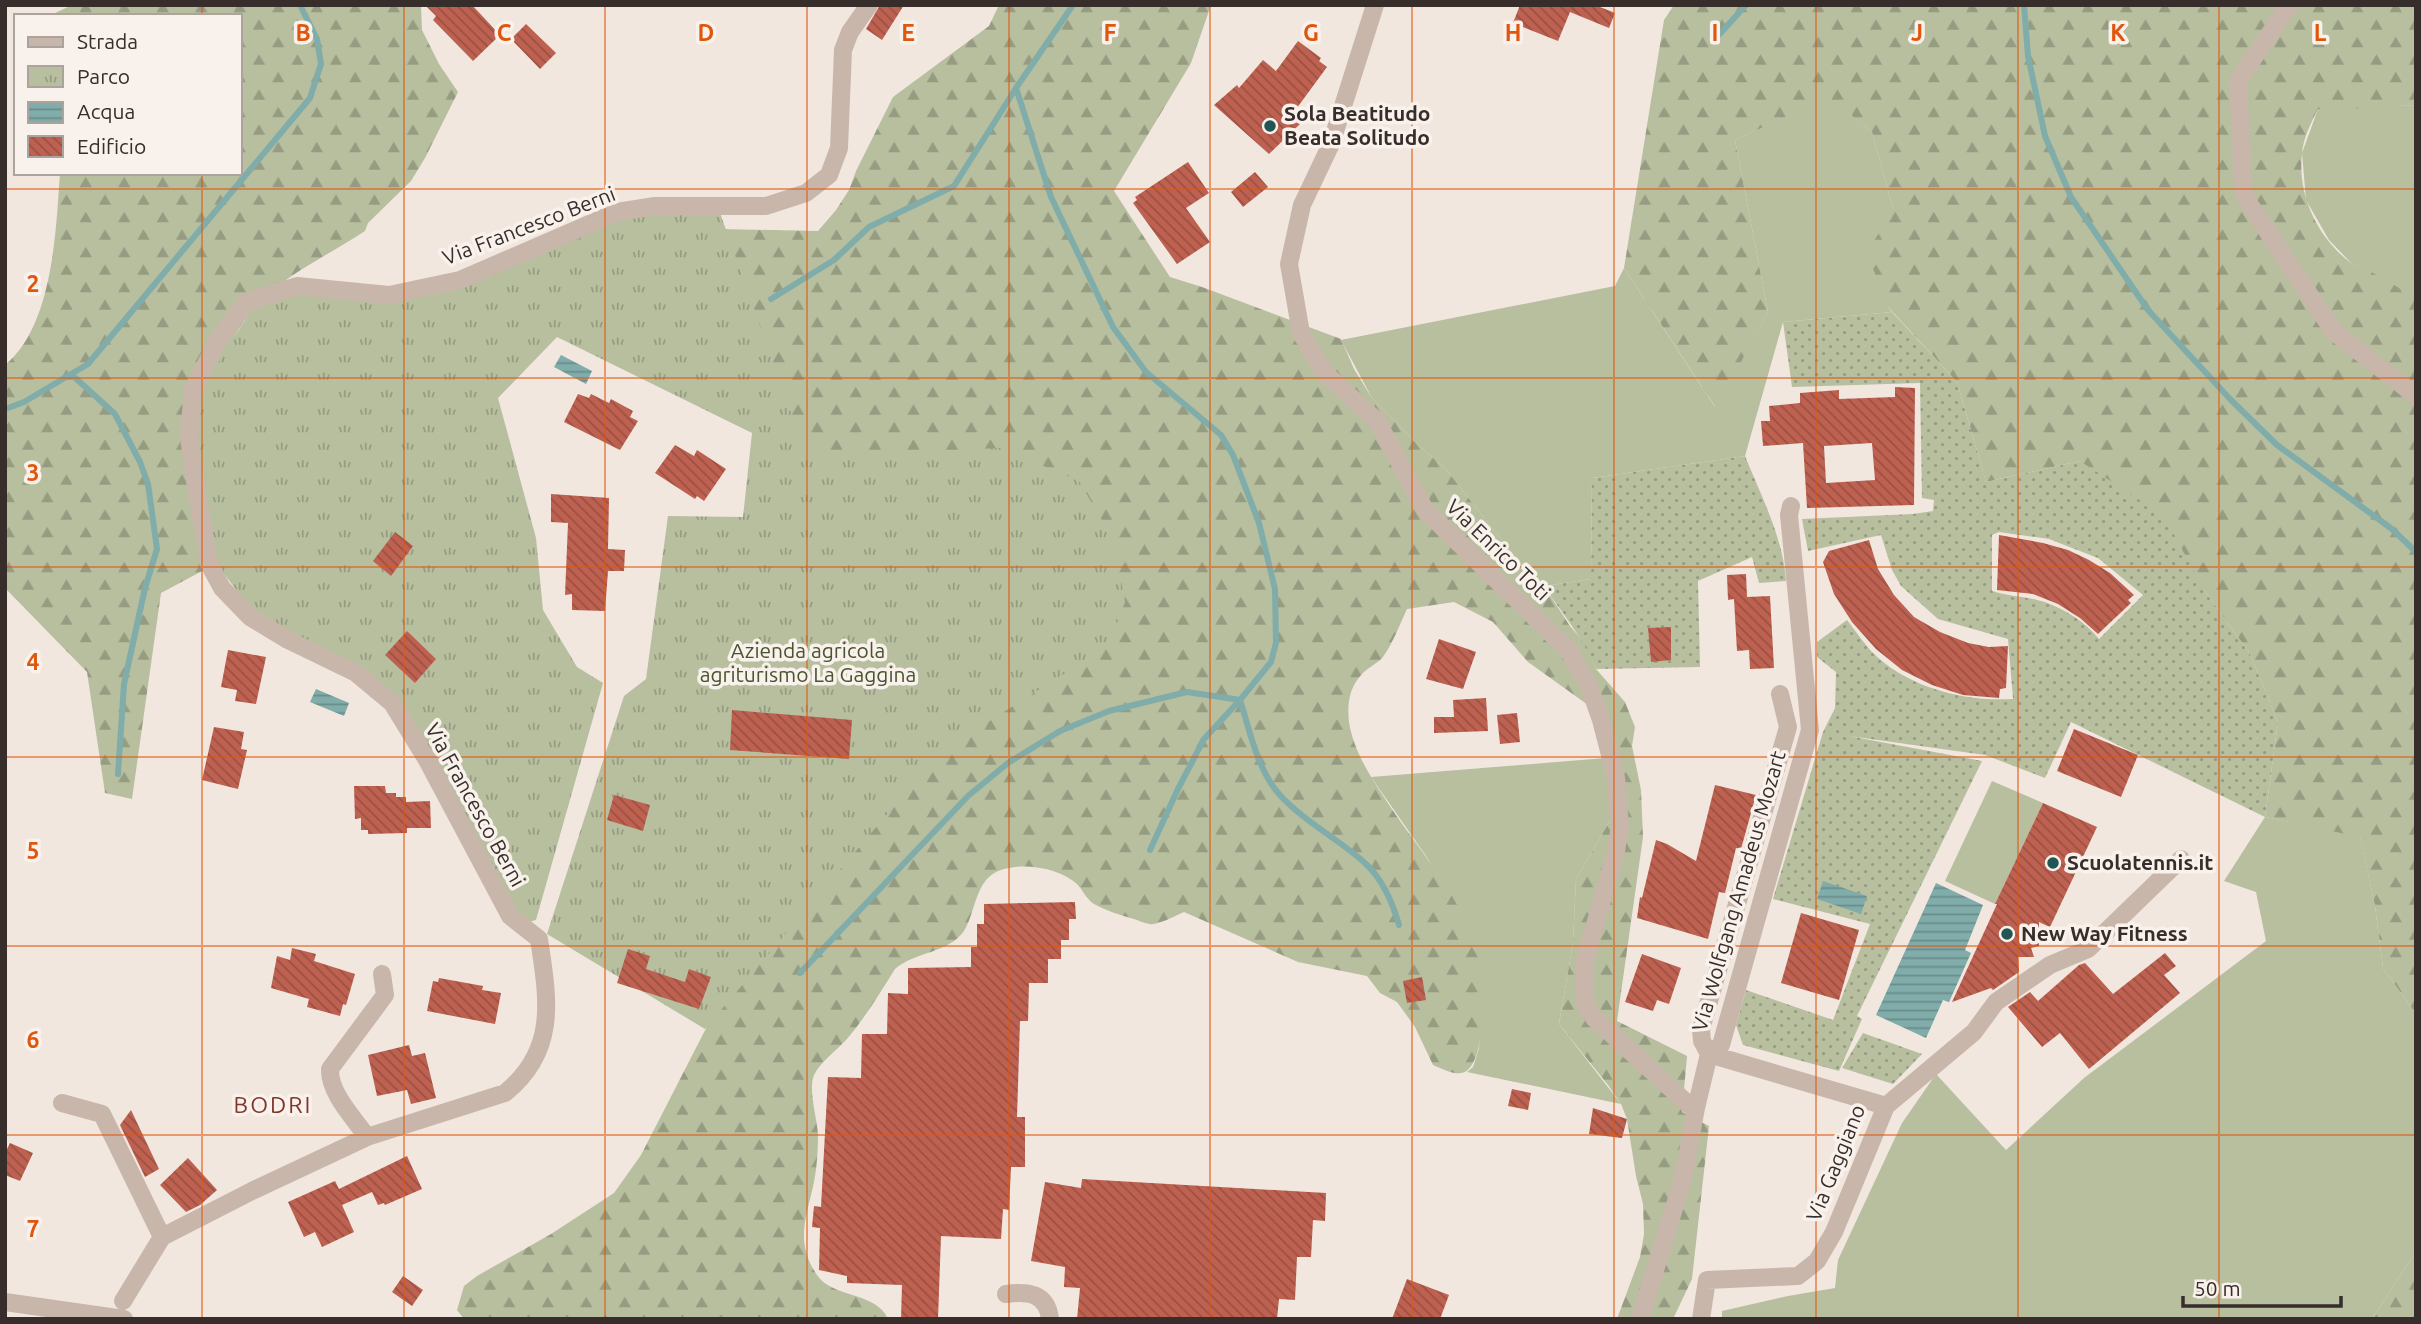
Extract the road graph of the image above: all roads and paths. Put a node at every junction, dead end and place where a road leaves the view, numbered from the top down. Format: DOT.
graph roads {
  1 [pos="869,5"];
  2 [pos="1375,5"];
  3 [pos="2289,5"];
  4 [pos="2416,396"];
  5 [pos="1791,506"];
  6 [pos="1780,694"];
  7 [pos="2181,859"];
  8 [pos="382,974"];
  9 [pos="1709,1054"];
  10 [pos="62,1103"];
  11 [pos="1886,1106"];
  12 [pos="1696,1108"];
  13 [pos="367,1137"];
  14 [pos="162,1237"];
  15 [pos="1006,1294"];
  16 [pos="5,1302"];
  17 [pos="124,1310"];
  18 [pos="1050,1319"];
  19 [pos="1640,1319"];
  20 [pos="1701,1319"];
  1 -- 13 [label="street, Via Francesco Berni"];
  2 -- 12 [label="street, Via Enrico Toti"];
  3 -- 4 [label="street"];
  5 -- 9 [label="street, Via Wolfgang Amadeus Mozart"];
  6 -- 9 [label="street"];
  7 -- 11 [label="street"];
  8 -- 13 [label="street"];
  9 -- 11 [label="street, Via Gaggiano"];
  9 -- 12 [label="street, Via Wolfgang Amadeus Mozart"];
  10 -- 14 [label="street"];
  11 -- 20 [label="street, Via Gaggiano"];
  12 -- 19 [label="street, Via Wolfgang Amadeus Mozart"];
  13 -- 14 [label="street, Via Francesco Berni"];
  14 -- 17 [label="street"];
  15 -- 18 [label="street"];
  16 -- 17 [label="street"];
}
